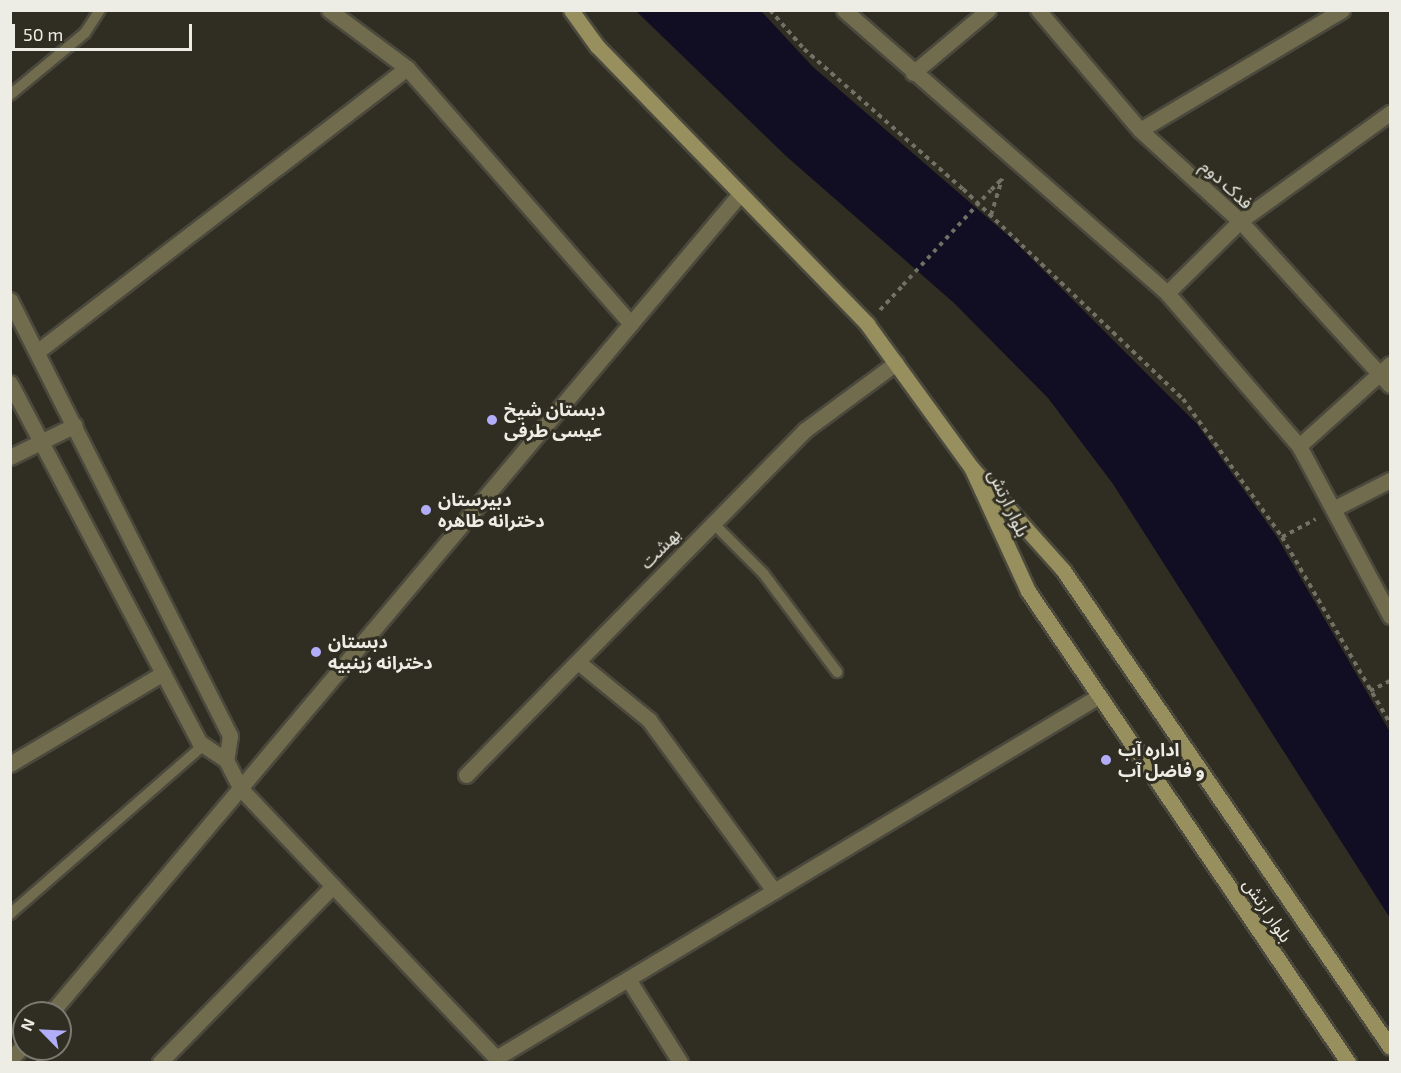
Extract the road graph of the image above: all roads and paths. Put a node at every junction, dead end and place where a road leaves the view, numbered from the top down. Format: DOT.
graph roads {
  1 [pos="100,10"];
  2 [pos="329,10"];
  3 [pos="571,10"];
  4 [pos="770,10"];
  5 [pos="844,10"];
  6 [pos="988,10"];
  7 [pos="1038,10"];
  8 [pos="1342,10"];
  9 [pos="407,68"];
  10 [pos="914,73"];
  11 [pos="10,95"];
  12 [pos="1390,113"];
  13 [pos="1140,130"];
  14 [pos="1002,179"];
  15 [pos="991,190"];
  16 [pos="740,194"];
  17 [pos="991,215"];
  18 [pos="1240,221"];
  19 [pos="1167,293"];
  20 [pos="10,300"];
  21 [pos="631,324"];
  22 [pos="867,324"];
  23 [pos="38,351"];
  24 [pos="896,363"];
  25 [pos="1385,368"];
  26 [pos="10,383"];
  27 [pos="1390,385"];
  28 [pos="75,425"];
  29 [pos="41,442"];
  30 [pos="1299,446"];
  31 [pos="10,457"];
  32 [pos="971,467"];
  33 [pos="1390,480"];
  34 [pos="1333,509"];
  35 [pos="712,522"];
  36 [pos="1282,537"];
  37 [pos="1390,616"];
  38 [pos="578,662"];
  39 [pos="837,672"];
  40 [pos="162,673"];
  41 [pos="1390,681"];
  42 [pos="1370,691"];
  43 [pos="1099,696"];
  44 [pos="1390,723"];
  45 [pos="204,745"];
  46 [pos="226,760"];
  47 [pos="10,764"];
  48 [pos="466,775"];
  49 [pos="241,789"];
  50 [pos="333,886"];
  51 [pos="774,891"];
  52 [pos="10,915"];
  53 [pos="628,979"];
  54 [pos="61,1001"];
  55 [pos="1390,1047"];
  56 [pos="492,1060"];
  57 [pos="160,1062"];
  58 [pos="680,1062"];
  59 [pos="1348,1062"];
  1 -- 11 [label="lane"];
  2 -- 9 [label="street"];
  3 -- 16 [label="main road"];
  4 -- 17 [label="path"];
  5 -- 10 [label="street"];
  6 -- 10 [label="street"];
  7 -- 13 [label="street, فدک دوم"];
  8 -- 13 [label="street"];
  9 -- 21 [label="street"];
  9 -- 23 [label="street"];
  10 -- 19 [label="street"];
  12 -- 18 [label="street"];
  13 -- 18 [label="street, فدک دوم"];
  14 -- 17 [label="path"];
  15 -- 22 [label="path, bridge"];
  16 -- 21 [label="street"];
  16 -- 22 [label="main road"];
  17 -- 36 [label="path"];
  18 -- 19 [label="street"];
  18 -- 25 [label="street, فدک دوم"];
  19 -- 30 [label="street"];
  20 -- 23 [label="street"];
  21 -- 49 [label="street"];
  22 -- 24 [label="main road"];
  23 -- 28 [label="street"];
  24 -- 32 [label="main road"];
  24 -- 35 [label="street, بهشت"];
  25 -- 27 [label="street, فدک دوم"];
  25 -- 30 [label="street"];
  26 -- 29 [label="street"];
  28 -- 29 [label="street"];
  28 -- 46 [label="street"];
  29 -- 31 [label="street"];
  29 -- 40 [label="street"];
  30 -- 34 [label="street"];
  32 -- 43 [label="main road, بلوار ارتش"];
  32 -- 55 [label="main road, بلوار ارتش"];
  33 -- 34 [label="street"];
  34 -- 36 [label="path"];
  34 -- 37 [label="street"];
  35 -- 38 [label="street, بهشت"];
  35 -- 39 [label="lane"];
  36 -- 42 [label="path"];
  38 -- 48 [label="street, بهشت"];
  38 -- 51 [label="street"];
  40 -- 45 [label="street"];
  40 -- 47 [label="street"];
  41 -- 42 [label="path"];
  42 -- 44 [label="path"];
  43 -- 51 [label="street"];
  43 -- 59 [label="main road, بلوار ارتش"];
  45 -- 46 [label="street"];
  45 -- 52 [label="lane"];
  46 -- 49 [label="street"];
  49 -- 50 [label="street"];
  49 -- 54 [label="street"];
  50 -- 56 [label="street"];
  50 -- 57 [label="street"];
  51 -- 53 [label="street"];
  53 -- 56 [label="street"];
  53 -- 58 [label="street"];
}
